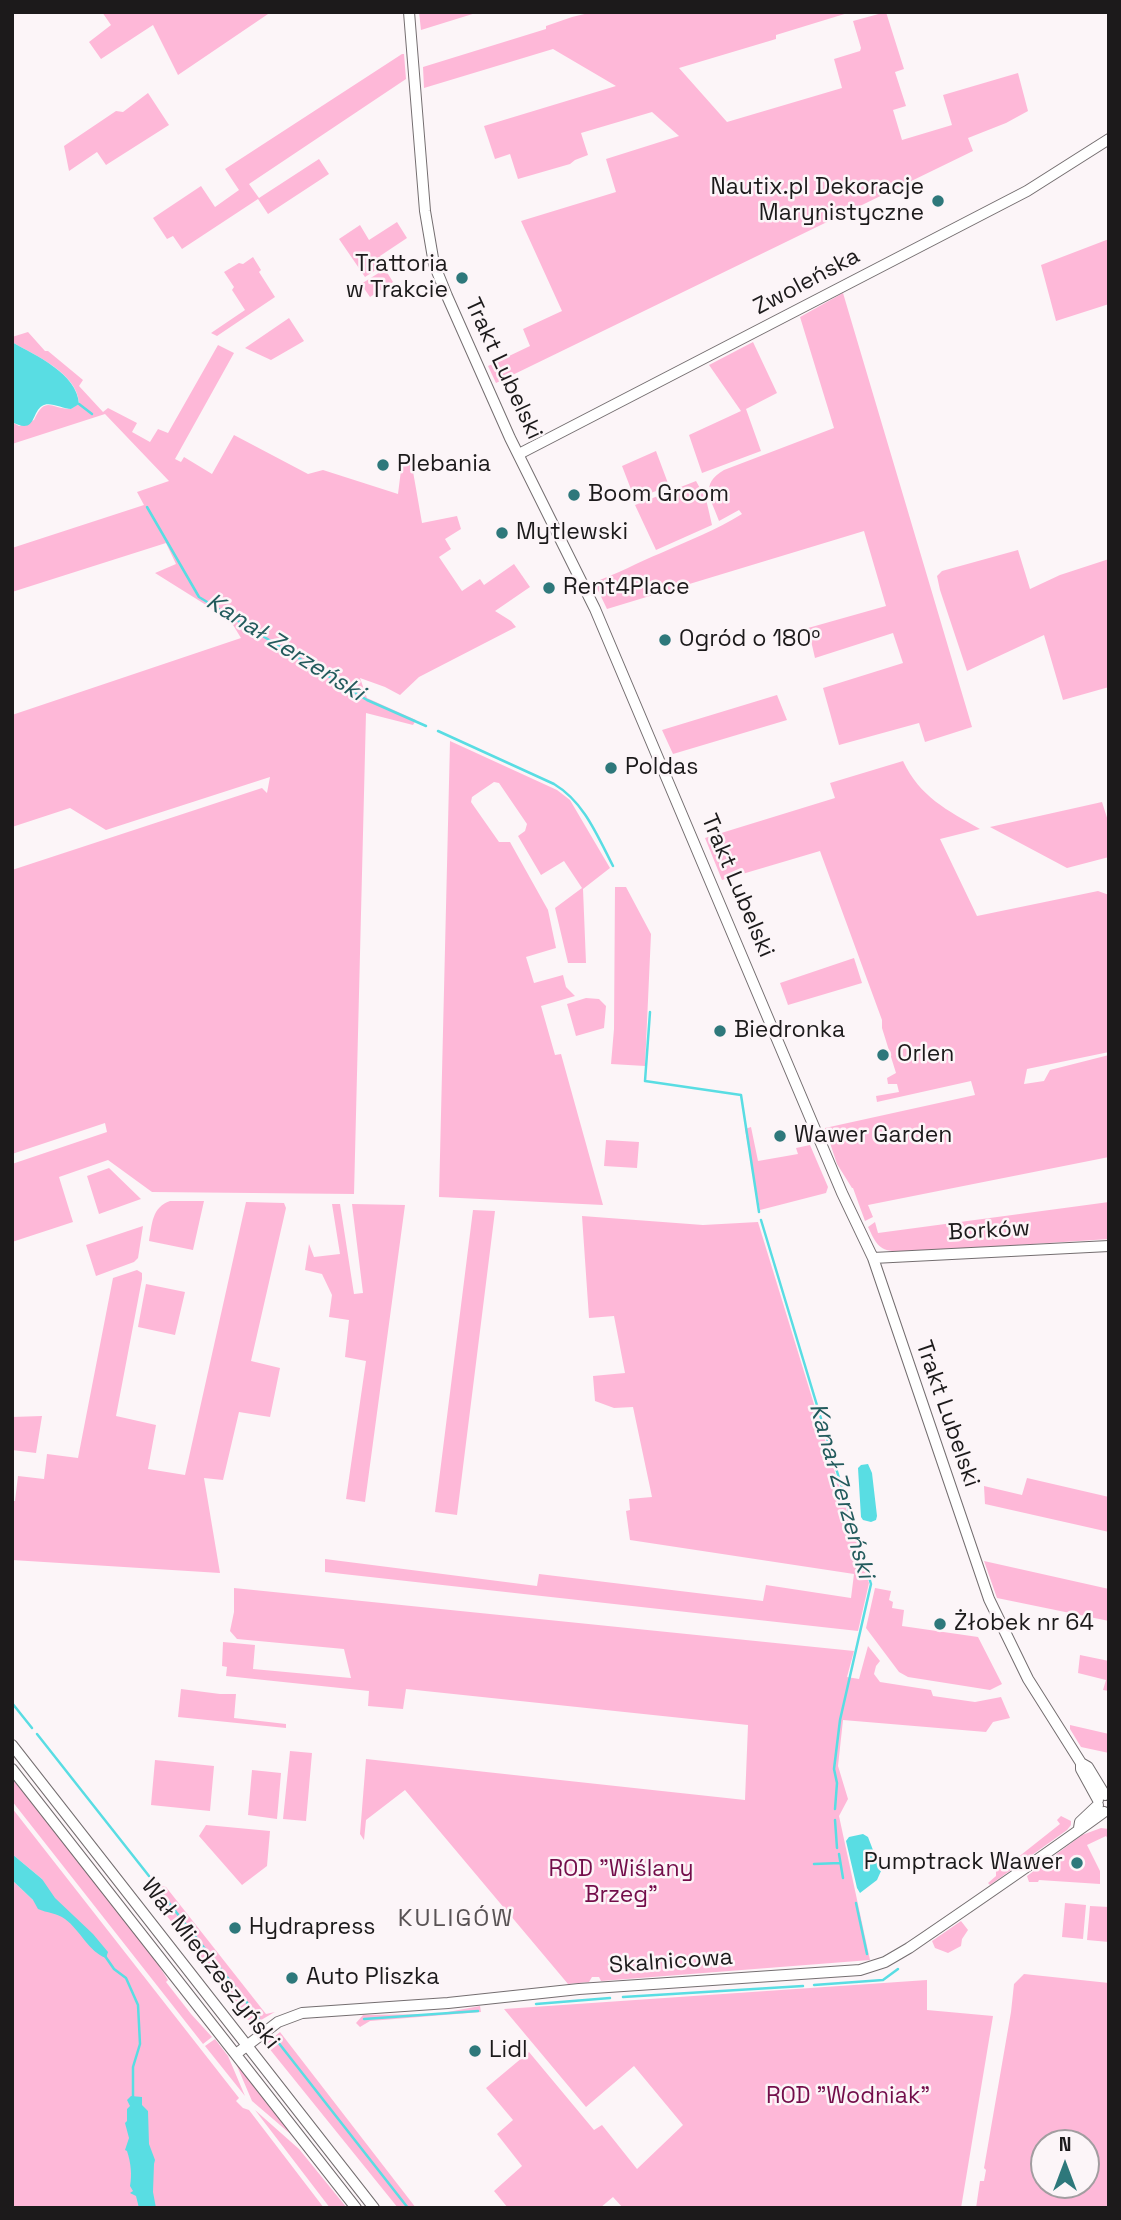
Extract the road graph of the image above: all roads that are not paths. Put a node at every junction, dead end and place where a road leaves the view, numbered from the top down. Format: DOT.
graph roads {
  1 [pos="409,12"];
  2 [pos="1109,139"];
  3 [pos="519,454"];
  4 [pos="1109,1245"];
  5 [pos="873,1258"];
  6 [pos="12,1745"];
  7 [pos="12,1769"];
  8 [pos="1105,1803"];
  9 [pos="247,2045"];
  10 [pos="236,2054"];
  11 [pos="356,2208"];
  12 [pos="374,2208"];
  1 -- 3 [label="street, Trakt Lubelski"];
  2 -- 3 [label="street, Zwoleńska"];
  3 -- 5 [label="street, Trakt Lubelski"];
  4 -- 5 [label="street, Borków"];
  5 -- 8 [label="street, Trakt Lubelski"];
  6 -- 9 [label="street, Wał Miedzeszyński"];
  7 -- 10 [label="street, Wał Miedzeszyński"];
  8 -- 9 [label="street, Skalnicowa"];
  9 -- 10 [label="street, Skalnicowa"];
  9 -- 12 [label="street, Wał Miedzeszyński"];
  10 -- 11 [label="street, Wał Miedzeszyński"];
}
